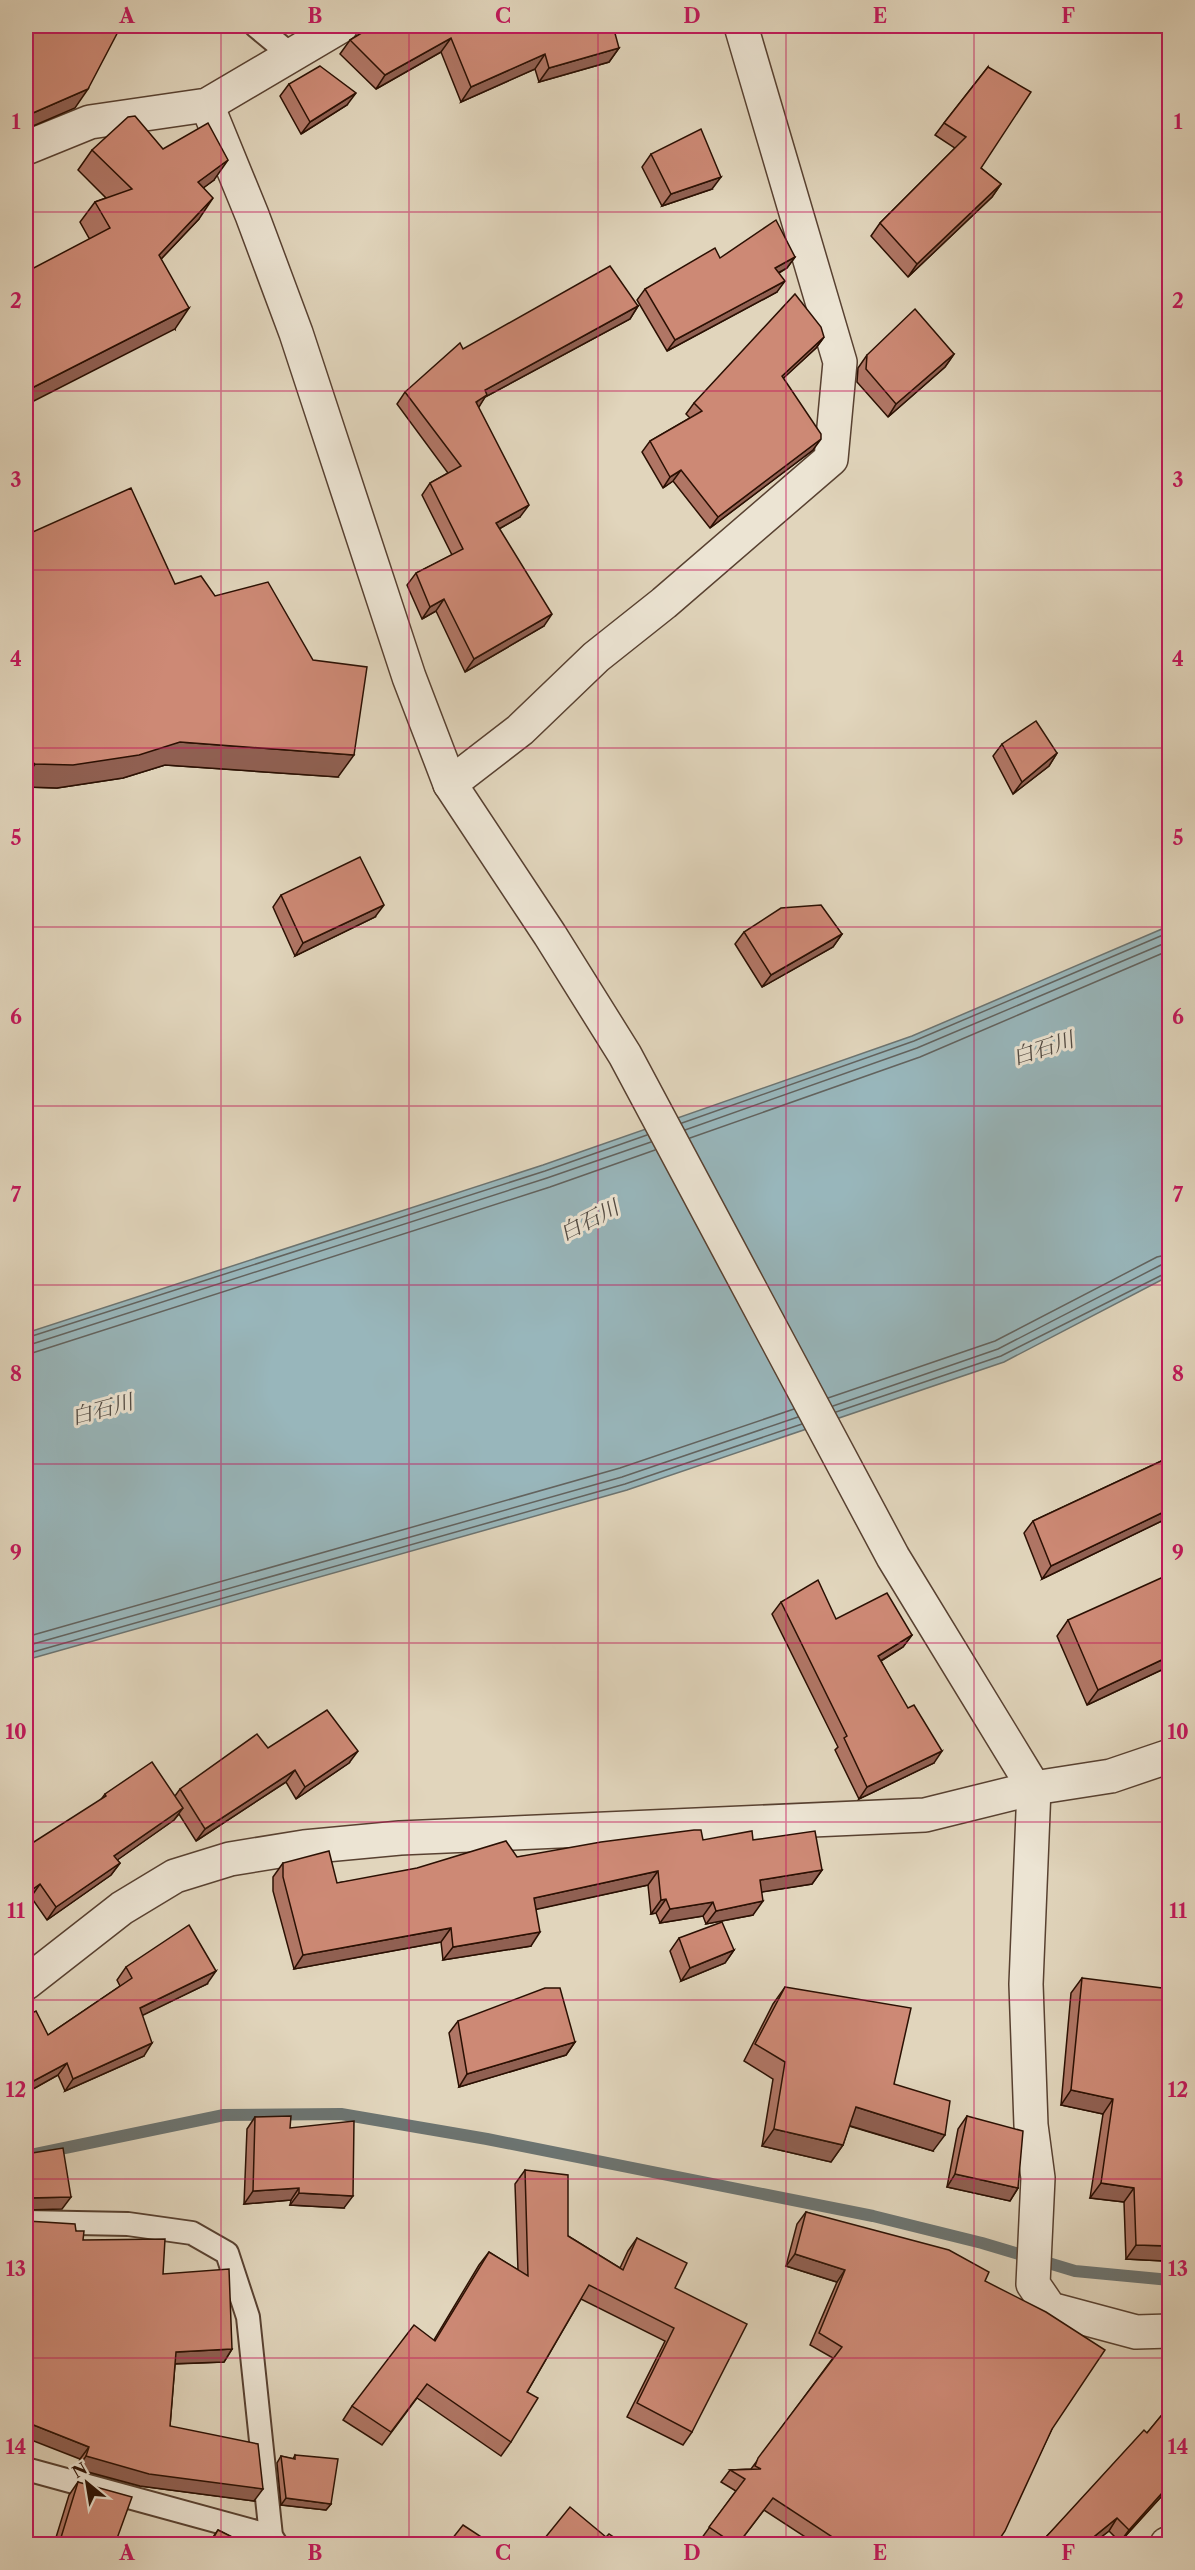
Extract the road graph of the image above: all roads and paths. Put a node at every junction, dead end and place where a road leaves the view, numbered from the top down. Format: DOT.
graph roads {
  1 [pos="256,26"];
  2 [pos="341,26"];
  3 [pos="741,26"];
  4 [pos="291,55"];
  5 [pos="207,105"];
  6 [pos="26,148"];
  7 [pos="450,784"];
  8 [pos="1170,1756"];
  9 [pos="1034,1788"];
  10 [pos="26,1983"];
  11 [pos="26,2222"];
  12 [pos="1170,2331"];
  13 [pos="26,2469"];
  14 [pos="274,2540"];
  1 -- 4 [label="lane"];
  2 -- 4 [label="street"];
  3 -- 7 [label="street"];
  4 -- 5 [label="street"];
  5 -- 6 [label="street"];
  5 -- 7 [label="street"];
  7 -- 9 [label="street"];
  8 -- 9 [label="street"];
  9 -- 10 [label="street"];
  9 -- 12 [label="street"];
  11 -- 14 [label="lane"];
  13 -- 14 [label="lane"];
}
